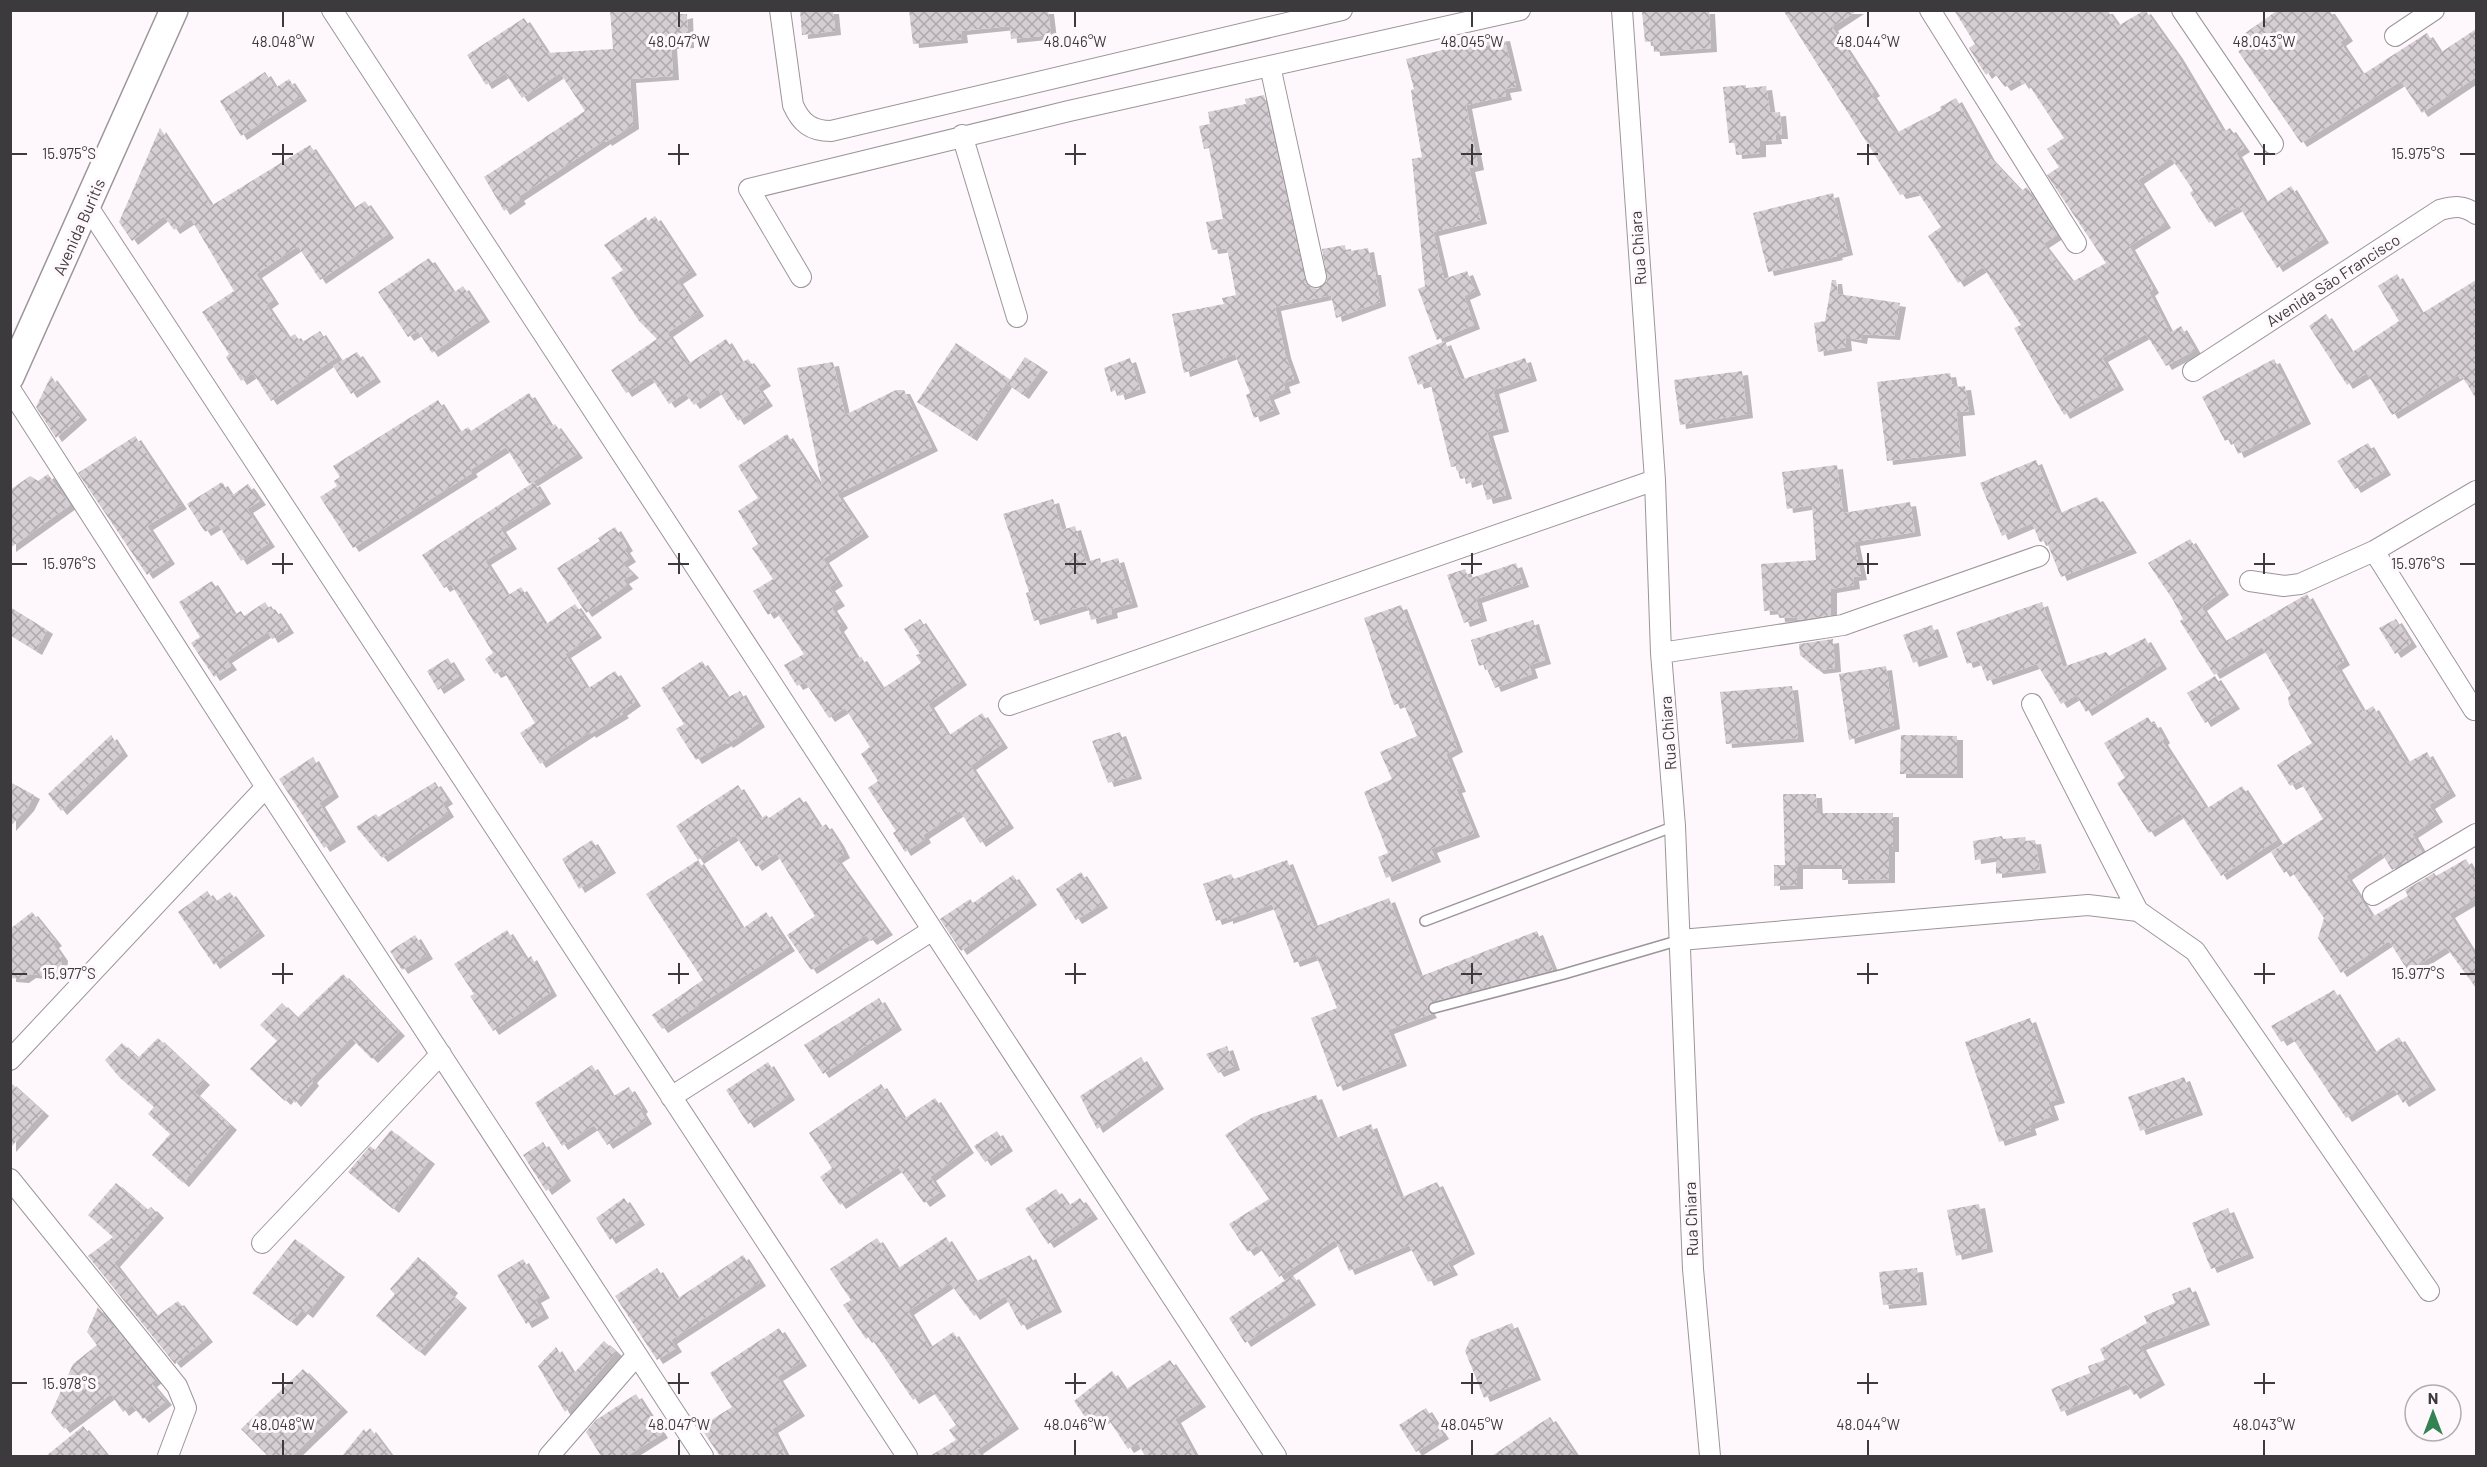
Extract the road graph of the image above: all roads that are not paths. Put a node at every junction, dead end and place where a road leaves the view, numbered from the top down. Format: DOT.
graph roads {
  1 [pos="174,10"];
  2 [pos="332,10"];
  3 [pos="780,10"];
  4 [pos="1341,10"];
  5 [pos="1520,10"];
  6 [pos="1622,10"];
  7 [pos="1930,10"];
  8 [pos="2182,10"];
  9 [pos="2434,10"];
  10 [pos="2395,36"];
  11 [pos="1270,66"];
  12 [pos="962,135"];
  13 [pos="2273,144"];
  14 [pos="88,207"];
  15 [pos="2476,214"];
  16 [pos="2076,243"];
  17 [pos="801,277"];
  18 [pos="1316,277"];
  19 [pos="1017,317"];
  20 [pos="2193,371"];
  21 [pos="10,377"];
  22 [pos="10,389"];
  23 [pos="1655,480"];
  24 [pos="2476,491"];
  25 [pos="2374,551"];
  26 [pos="2039,556"];
  27 [pos="2250,581"];
  28 [pos="1661,653"];
  29 [pos="2032,704"];
  30 [pos="1009,705"];
  31 [pos="2474,710"];
  32 [pos="266,787"];
  33 [pos="1675,826"];
  34 [pos="2476,834"];
  35 [pos="2373,895"];
  36 [pos="2138,911"];
  37 [pos="1425,921"];
  38 [pos="931,931"];
  39 [pos="1680,940"];
  40 [pos="1434,1008"];
  41 [pos="441,1054"];
  42 [pos="10,1060"];
  43 [pos="671,1097"];
  44 [pos="10,1179"];
  45 [pos="262,1243"];
  46 [pos="2429,1291"];
  47 [pos="637,1355"];
  48 [pos="168,1456"];
  49 [pos="549,1456"];
  50 [pos="703,1456"];
  51 [pos="907,1456"];
  52 [pos="1276,1456"];
  53 [pos="1710,1456"];
  1 -- 14 [label="street, Avenida Buritis"];
  2 -- 38 [label="street"];
  3 -- 4 [label="street"];
  5 -- 11 [label="street"];
  6 -- 23 [label="street, Rua Chiara"];
  7 -- 16 [label="street"];
  8 -- 13 [label="street"];
  9 -- 10 [label="street"];
  11 -- 12 [label="street"];
  11 -- 18 [label="street"];
  12 -- 17 [label="street"];
  12 -- 19 [label="street"];
  14 -- 21 [label="street, Avenida Buritis"];
  14 -- 43 [label="street"];
  15 -- 20 [label="street, Avenida São Francisco"];
  22 -- 32 [label="street"];
  23 -- 28 [label="street, Rua Chiara"];
  23 -- 30 [label="street"];
  24 -- 25 [label="street"];
  25 -- 27 [label="street"];
  25 -- 31 [label="street"];
  26 -- 28 [label="street"];
  28 -- 33 [label="street, Rua Chiara"];
  29 -- 36 [label="street"];
  32 -- 41 [label="street"];
  32 -- 42 [label="street"];
  33 -- 37 [label="lane"];
  33 -- 39 [label="street, Rua Chiara"];
  34 -- 35 [label="street"];
  36 -- 39 [label="street"];
  36 -- 46 [label="street"];
  38 -- 43 [label="street"];
  38 -- 52 [label="street"];
  39 -- 40 [label="lane"];
  39 -- 53 [label="street, Rua Chiara"];
  41 -- 45 [label="street"];
  41 -- 47 [label="street"];
  43 -- 51 [label="street"];
  44 -- 48 [label="street"];
  47 -- 49 [label="street"];
  47 -- 50 [label="street"];
}
